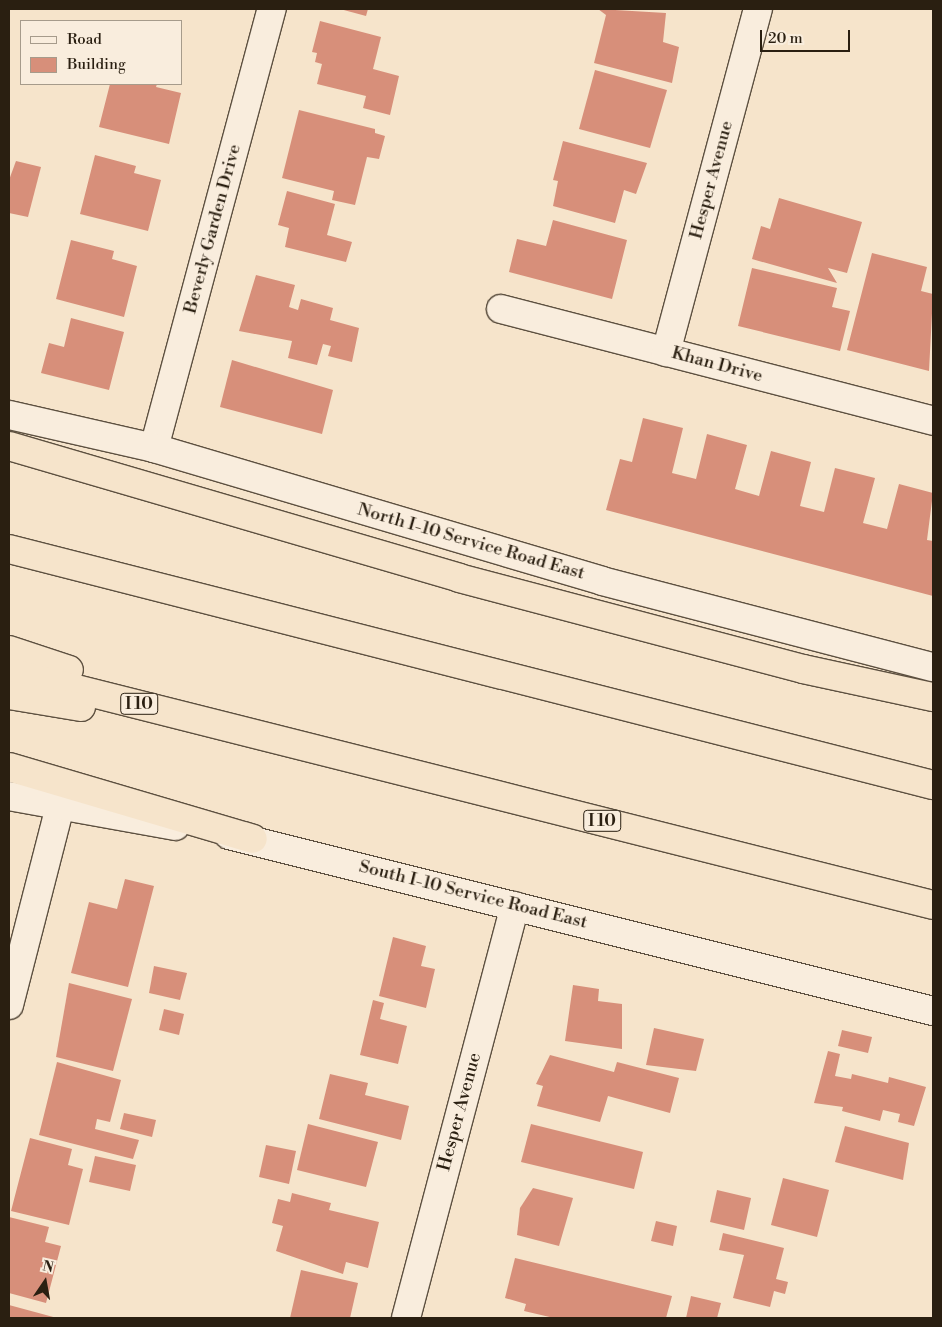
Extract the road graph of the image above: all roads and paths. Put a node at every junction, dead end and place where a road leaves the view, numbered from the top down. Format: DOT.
graph roads {
  1 [pos="272,9"];
  2 [pos="758,9"];
  3 [pos="501,309"];
  4 [pos="666,352"];
  5 [pos="9,415"];
  6 [pos="933,422"];
  7 [pos="9,446"];
  8 [pos="154,448"];
  9 [pos="9,549"];
  10 [pos="9,650"];
  11 [pos="933,667"];
  12 [pos="9,672"];
  13 [pos="9,695"];
  14 [pos="933,697"];
  15 [pos="270,736"];
  16 [pos="9,768"];
  17 [pos="933,785"];
  18 [pos="9,796"];
  19 [pos="60,806"];
  20 [pos="253,839"];
  21 [pos="933,905"];
  22 [pos="514,906"];
  23 [pos="9,1005"];
  24 [pos="933,1011"];
  25 [pos="406,1318"];
  1 -- 8 [label="street, Beverly Garden Drive"];
  2 -- 4 [label="street, Hesper Avenue"];
  3 -- 4 [label="street, Khan Drive"];
  4 -- 6 [label="street, Khan Drive"];
  5 -- 8 [label="street, North I-10 Service Road East"];
  7 -- 14 [label="highway"];
  8 -- 11 [label="street, North I-10 Service Road East"];
  9 -- 17 [label="highway"];
  10 -- 15 [label="highway"];
  12 -- 15 [label="highway, I 10"];
  13 -- 15 [label="highway"];
  15 -- 21 [label="highway, I 10"];
  16 -- 20 [label="highway"];
  18 -- 19 [label="street, South I-10 Service Road East"];
  19 -- 20 [label="street, South I-10 Service Road East"];
  19 -- 23 [label="street"];
  20 -- 22 [label="street, South I-10 Service Road East"];
  22 -- 24 [label="street, South I-10 Service Road East"];
  22 -- 25 [label="street, Hesper Avenue"];
}
